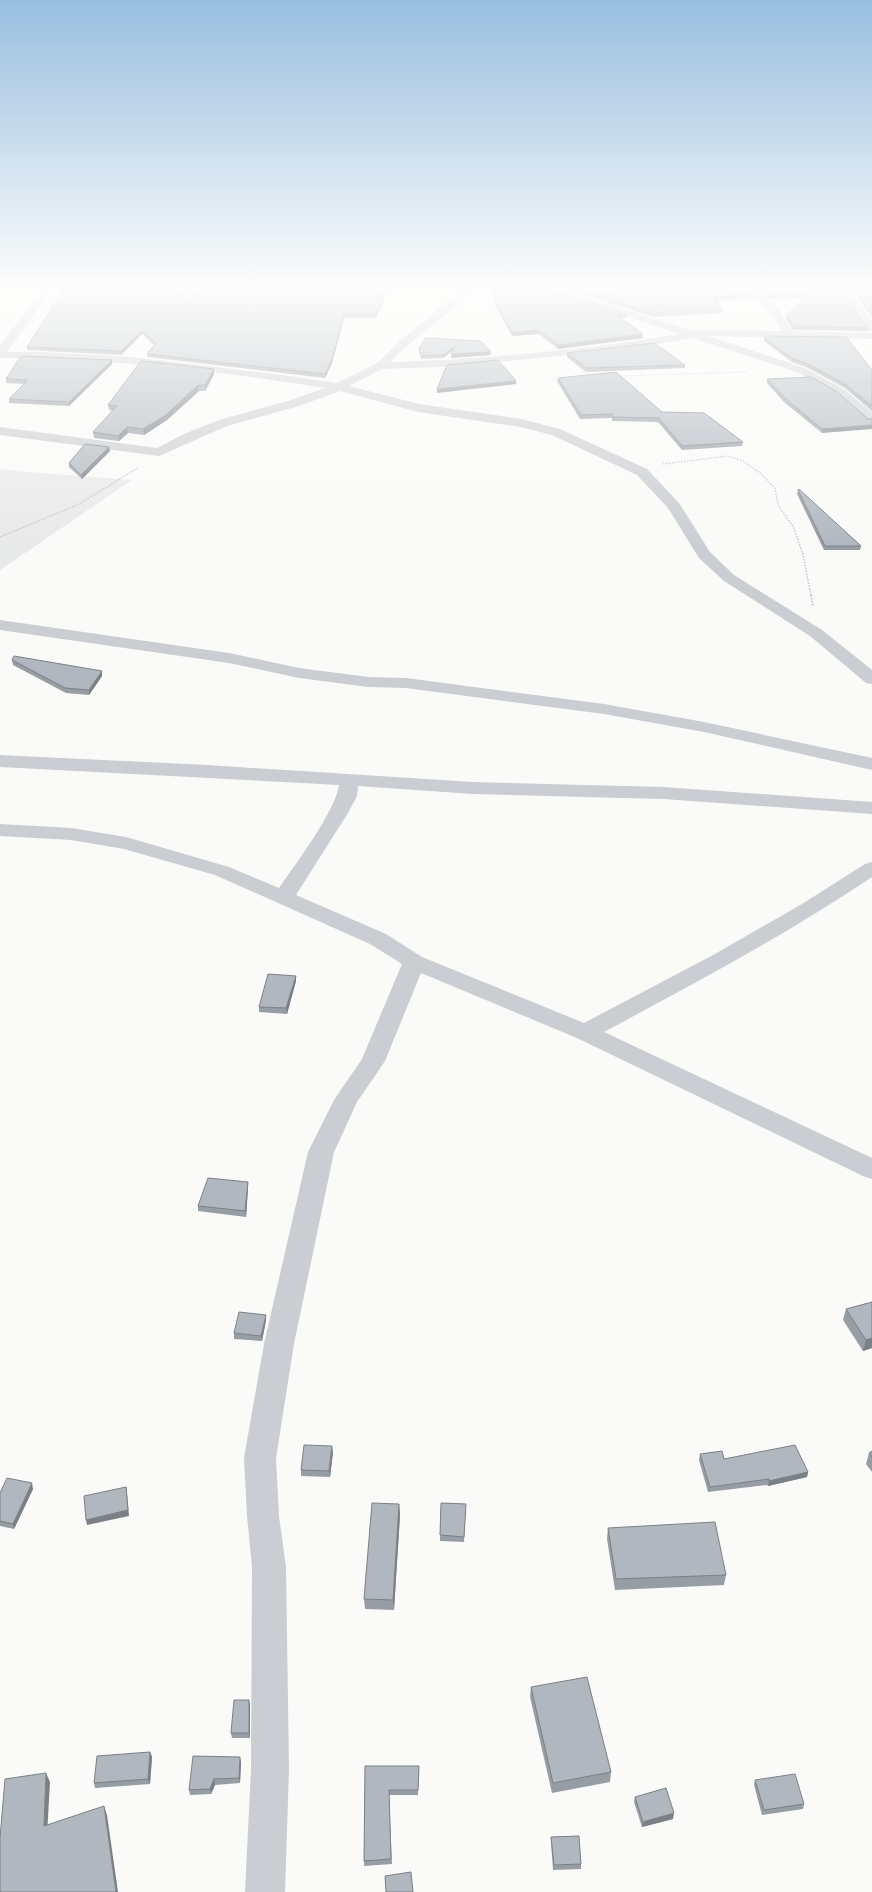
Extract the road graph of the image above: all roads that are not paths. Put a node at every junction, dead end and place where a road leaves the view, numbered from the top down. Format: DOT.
graph roads {
  1 [pos="235,372"];
  2 [pos="368,372"];
  3 [pos="805,372"];
  4 [pos="339,387"];
  5 [pos="872,418"];
  6 [pos="0,431"];
  7 [pos="0,625"];
  8 [pos="872,679"];
  9 [pos="0,761"];
  10 [pos="872,764"];
  11 [pos="349,780"];
  12 [pos="872,808"];
  13 [pos="0,830"];
  14 [pos="872,868"];
  15 [pos="283,899"];
  16 [pos="414,962"];
  17 [pos="584,1032"];
  18 [pos="872,1169"];
  19 [pos="265,1892"];
  1 -- 4 [label="street"];
  2 -- 4 [label="street"];
  3 -- 5 [label="street"];
  4 -- 6 [label="street"];
  4 -- 8 [label="street"];
  7 -- 10 [label="street"];
  9 -- 11 [label="street"];
  11 -- 12 [label="street"];
  11 -- 15 [label="street"];
  13 -- 15 [label="street"];
  14 -- 17 [label="street"];
  15 -- 16 [label="street"];
  16 -- 17 [label="street"];
  16 -- 19 [label="street"];
  17 -- 18 [label="street"];
}
